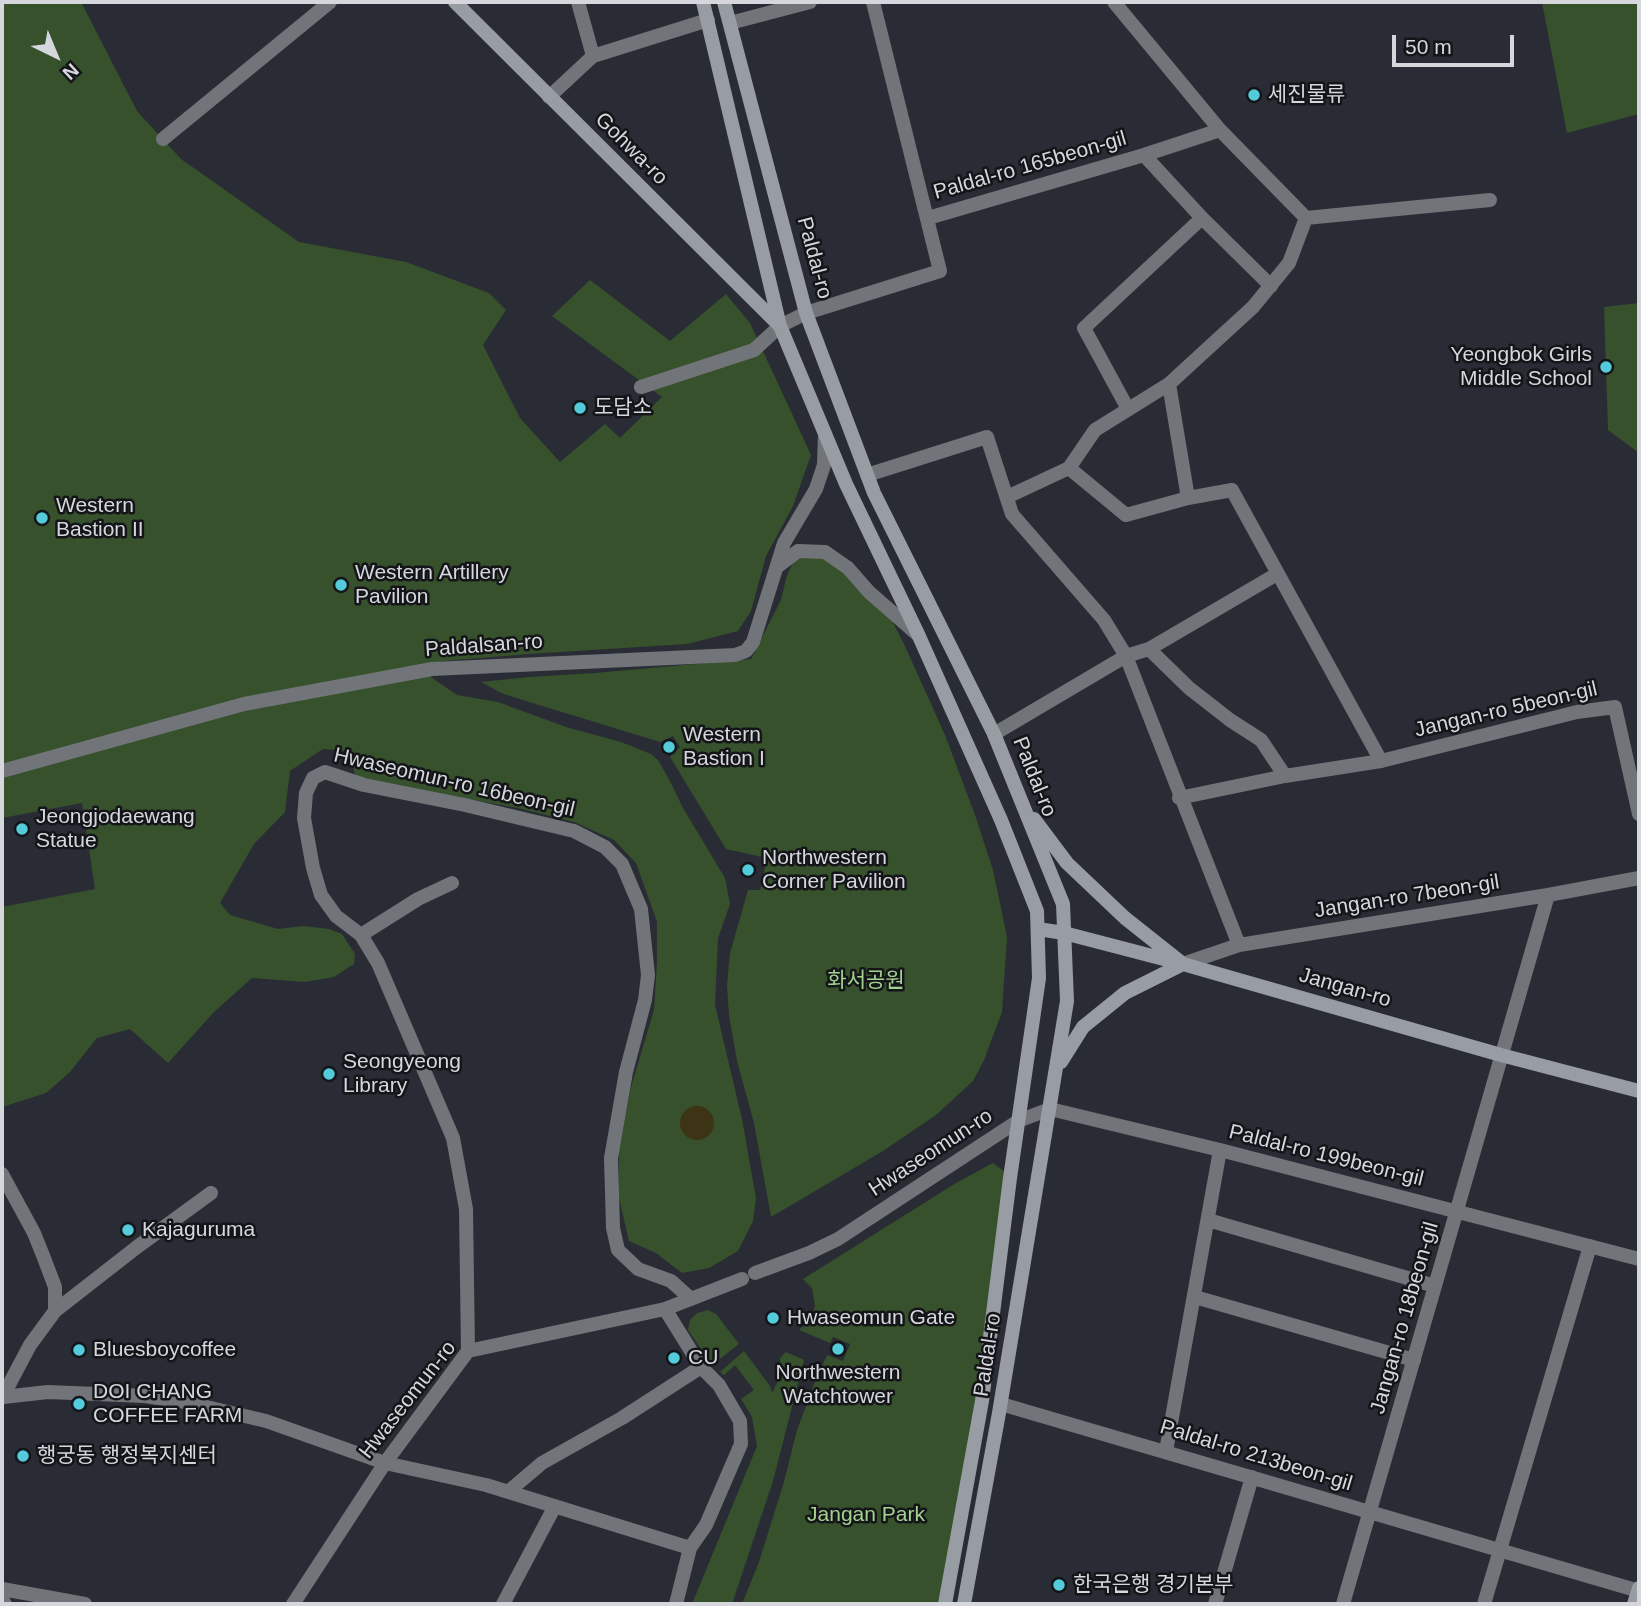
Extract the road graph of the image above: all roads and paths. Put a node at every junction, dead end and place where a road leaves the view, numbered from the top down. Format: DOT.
graph roads {
  1 [pos="330,2"];
  2 [pos="455,2"];
  3 [pos="578,2"];
  4 [pos="703,2"];
  5 [pos="724,2"];
  6 [pos="810,2"];
  7 [pos="873,2"];
  8 [pos="1114,2"];
  9 [pos="708,20"];
  10 [pos="730,23"];
  11 [pos="593,56"];
  12 [pos="549,97"];
  13 [pos="1220,130"];
  14 [pos="163,139"];
  15 [pos="1144,155"];
  16 [pos="1490,200"];
  17 [pos="928,218"];
  18 [pos="1202,218"];
  19 [pos="1306,218"];
  20 [pos="1271,286"];
  21 [pos="806,313"];
  22 [pos="780,326"];
  23 [pos="1169,384"];
  24 [pos="641,387"];
  25 [pos="1128,409"];
  26 [pos="825,434"];
  27 [pos="1069,468"];
  28 [pos="867,475"];
  29 [pos="1007,497"];
  30 [pos="1188,498"];
  31 [pos="777,567"];
  32 [pos="1278,574"];
  33 [pos="918,634"];
  34 [pos="1149,649"];
  35 [pos="1126,656"];
  36 [pos="994,734"];
  37 [pos="1381,761"];
  38 [pos="2,771"];
  39 [pos="1285,776"];
  40 [pos="1179,798"];
  41 [pos="1023,804"];
  42 [pos="1639,814"];
  43 [pos="1639,878"];
  44 [pos="452,883"];
  45 [pos="1548,895"];
  46 [pos="1038,929"];
  47 [pos="1064,933"];
  48 [pos="361,935"];
  49 [pos="1239,945"];
  50 [pos="1183,964"];
  51 [pos="1501,1055"];
  52 [pos="1056,1068"];
  53 [pos="1639,1091"];
  54 [pos="1050,1109"];
  55 [pos="1018,1121"];
  56 [pos="1220,1150"];
  57 [pos="2,1174"];
  58 [pos="211,1194"];
  59 [pos="1458,1211"];
  60 [pos="1208,1220"];
  61 [pos="1590,1246"];
  62 [pos="1639,1259"];
  63 [pos="1435,1286"];
  64 [pos="1195,1297"];
  65 [pos="691,1299"];
  66 [pos="665,1309"];
  67 [pos="55,1311"];
  68 [pos="468,1351"];
  69 [pos="1413,1360"];
  70 [pos="701,1367"];
  71 [pos="2,1397"];
  72 [pos="1001,1404"];
  73 [pos="1166,1451"];
  74 [pos="385,1462"];
  75 [pos="1252,1477"];
  76 [pos="509,1491"];
  77 [pos="555,1506"];
  78 [pos="1370,1512"];
  79 [pos="690,1548"];
  80 [pos="1499,1550"];
  81 [pos="2,1589"];
  82 [pos="1639,1590"];
  83 [pos="2,1599"];
  84 [pos="5,1604"];
  85 [pos="85,1604"];
  86 [pos="293,1604"];
  87 [pos="503,1604"];
  88 [pos="676,1604"];
  89 [pos="945,1604"];
  90 [pos="964,1604"];
  91 [pos="1215,1604"];
  92 [pos="1343,1604"];
  93 [pos="1483,1604"];
  94 [pos="1634,1604"];
  1 -- 14 [label="street"];
  2 -- 12 [label="main road, Gohwa-ro"];
  3 -- 11 [label="street"];
  4 -- 9 [label="main road"];
  5 -- 10 [label="main road, Paldal-ro"];
  6 -- 10 [label="street"];
  7 -- 17 [label="street, Paldal-ro 165beon-gil"];
  8 -- 13 [label="street"];
  9 -- 11 [label="street"];
  9 -- 22 [label="main road"];
  10 -- 21 [label="main road, Paldal-ro"];
  11 -- 12 [label="street"];
  12 -- 22 [label="main road, Gohwa-ro"];
  13 -- 15 [label="street, Paldal-ro 165beon-gil"];
  13 -- 19 [label="street"];
  15 -- 17 [label="street, Paldal-ro 165beon-gil"];
  15 -- 18 [label="street, Paldal-ro 165beon-gil"];
  16 -- 19 [label="street"];
  17 -- 21 [label="street, Paldal-ro 165beon-gil"];
  18 -- 20 [label="street, Paldal-ro 165beon-gil"];
  18 -- 25 [label="street"];
  19 -- 20 [label="street"];
  20 -- 23 [label="street"];
  21 -- 22 [label="street, Paldal-ro 165beon-gil"];
  21 -- 28 [label="main road, Paldal-ro"];
  22 -- 24 [label="street, Paldal-ro 165beon-gil"];
  22 -- 26 [label="main road"];
  23 -- 25 [label="street"];
  23 -- 30 [label="street"];
  25 -- 27 [label="street"];
  26 -- 31 [label="street, Paldalsan-ro"];
  26 -- 33 [label="main road"];
  27 -- 29 [label="street"];
  27 -- 30 [label="street"];
  28 -- 29 [label="street"];
  28 -- 36 [label="main road, Paldal-ro"];
  29 -- 35 [label="street"];
  30 -- 32 [label="street"];
  31 -- 33 [label="street"];
  31 -- 38 [label="street, Paldalsan-ro"];
  32 -- 34 [label="street"];
  32 -- 37 [label="street"];
  33 -- 46 [label="main road, Paldal-ro"];
  34 -- 35 [label="street"];
  34 -- 39 [label="street"];
  35 -- 36 [label="street"];
  35 -- 40 [label="street"];
  36 -- 41 [label="main road, Paldal-ro"];
  37 -- 39 [label="street, Jangan-ro 5beon-gil"];
  37 -- 42 [label="street, Jangan-ro 5beon-gil"];
  39 -- 40 [label="street, Jangan-ro 5beon-gil"];
  40 -- 49 [label="street"];
  41 -- 47 [label="main road, Paldal-ro"];
  41 -- 50 [label="main road"];
  43 -- 45 [label="street, Jangan-ro 7beon-gil"];
  44 -- 48 [label="street"];
  45 -- 49 [label="street, Jangan-ro 7beon-gil"];
  45 -- 51 [label="street, Jangan-ro 18beon-gil"];
  46 -- 47 [label="main road, Jangan-ro"];
  46 -- 55 [label="main road, Paldal-ro"];
  47 -- 50 [label="main road, Jangan-ro"];
  47 -- 52 [label="main road, Paldal-ro"];
  48 -- 65 [label="street, Hwaseomun-ro 16beon-gil"];
  48 -- 68 [label="street, Hwaseomun-ro 16beon-gil"];
  49 -- 50 [label="street, Jangan-ro 7beon-gil"];
  50 -- 51 [label="main road, Jangan-ro"];
  50 -- 52 [label="main road"];
  51 -- 53 [label="main road, Jangan-ro"];
  51 -- 59 [label="street, Jangan-ro 18beon-gil"];
  52 -- 54 [label="main road, Paldal-ro"];
  54 -- 55 [label="street, Hwaseomun-ro"];
  54 -- 56 [label="street, Paldal-ro 199beon-gil"];
  54 -- 72 [label="main road, Paldal-ro"];
  55 -- 65 [label="street, Hwaseomun-ro"];
  55 -- 89 [label="main road, Paldal-ro"];
  56 -- 59 [label="street, Paldal-ro 199beon-gil"];
  56 -- 60 [label="street"];
  57 -- 67 [label="street"];
  58 -- 67 [label="street"];
  59 -- 61 [label="street, Paldal-ro 199beon-gil"];
  59 -- 63 [label="street, Jangan-ro 18beon-gil"];
  60 -- 63 [label="street"];
  60 -- 64 [label="street"];
  61 -- 62 [label="street, Paldal-ro 199beon-gil"];
  61 -- 80 [label="street"];
  63 -- 69 [label="street, Jangan-ro 18beon-gil"];
  64 -- 69 [label="street"];
  64 -- 73 [label="street"];
  65 -- 66 [label="street, Hwaseomun-ro"];
  66 -- 68 [label="street, Hwaseomun-ro"];
  66 -- 70 [label="street"];
  67 -- 71 [label="street"];
  68 -- 74 [label="street, Hwaseomun-ro"];
  69 -- 78 [label="street, Jangan-ro 18beon-gil"];
  70 -- 76 [label="street"];
  70 -- 79 [label="street"];
  71 -- 74 [label="street"];
  72 -- 73 [label="street, Paldal-ro 213beon-gil"];
  72 -- 90 [label="main road, Paldal-ro"];
  73 -- 75 [label="street, Paldal-ro 213beon-gil"];
  74 -- 76 [label="street"];
  74 -- 86 [label="street, Hwaseomun-ro"];
  75 -- 78 [label="street, Paldal-ro 213beon-gil"];
  75 -- 91 [label="street"];
  76 -- 77 [label="street"];
  77 -- 79 [label="street"];
  77 -- 87 [label="street"];
  78 -- 80 [label="street, Paldal-ro 213beon-gil"];
  78 -- 92 [label="street, Jangan-ro 18beon-gil"];
  79 -- 88 [label="street"];
  80 -- 82 [label="street, Paldal-ro 213beon-gil"];
  80 -- 93 [label="street"];
  81 -- 85 [label="street"];
  82 -- 94 [label="main road"];
  83 -- 84 [label="street"];
}
